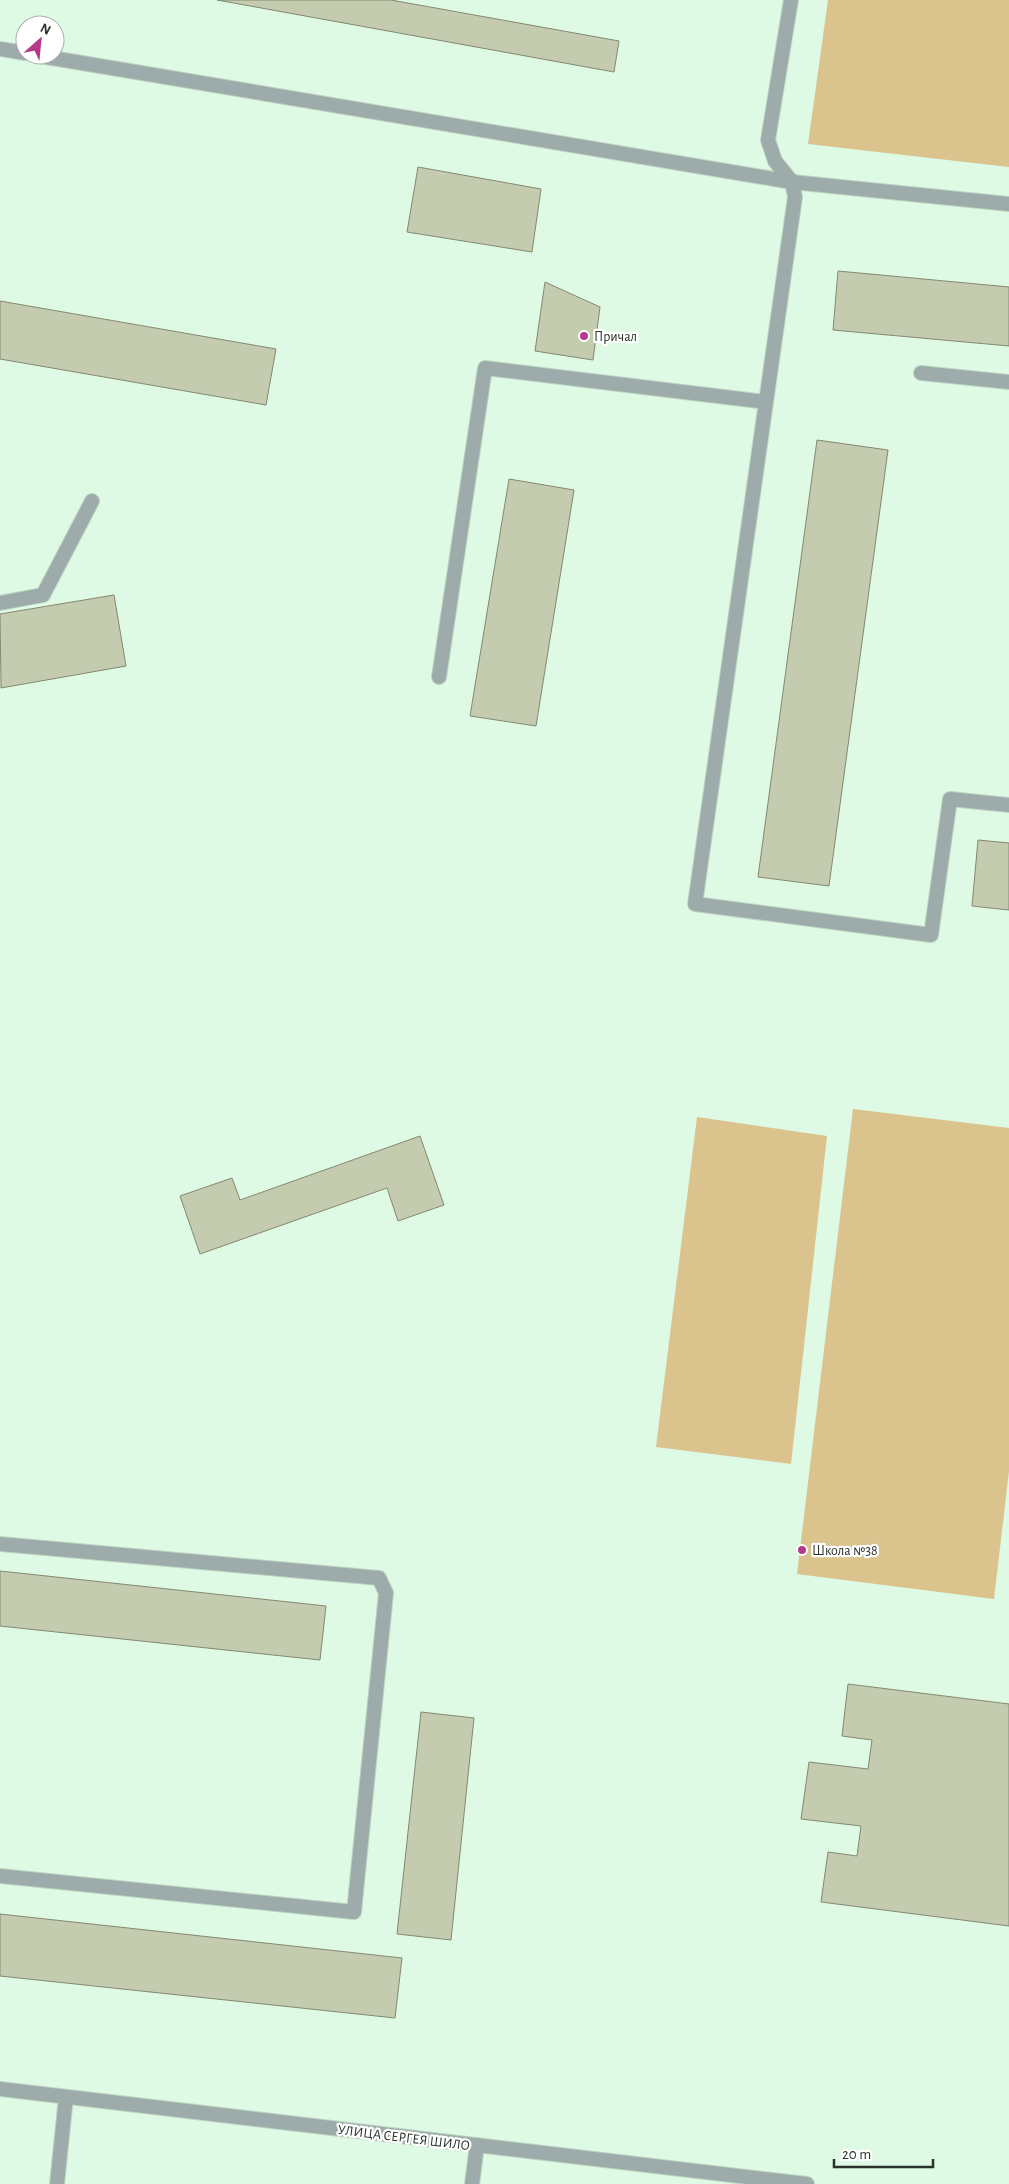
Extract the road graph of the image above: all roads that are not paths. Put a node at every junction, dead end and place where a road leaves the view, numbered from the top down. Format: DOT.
graph roads {
  1 [pos="791,0"];
  2 [pos="0,49"];
  3 [pos="15,52"];
  4 [pos="65,60"];
  5 [pos="792,182"];
  6 [pos="1009,204"];
  7 [pos="921,373"];
  8 [pos="1009,382"];
  9 [pos="766,402"];
  10 [pos="92,500"];
  11 [pos="0,604"];
  12 [pos="439,677"];
  13 [pos="1009,805"];
  14 [pos="0,1544"];
  15 [pos="0,1876"];
  16 [pos="0,2089"];
  17 [pos="66,2097"];
  18 [pos="477,2145"];
  19 [pos="765,2182"];
  20 [pos="57,2184"];
  21 [pos="472,2184"];
  22 [pos="807,2184"];
  1 -- 5 [label="street"];
  2 -- 3 [label="street"];
  4 -- 5 [label="street"];
  5 -- 6 [label="street"];
  5 -- 9 [label="street"];
  7 -- 8 [label="street"];
  9 -- 12 [label="street"];
  9 -- 13 [label="street"];
  10 -- 11 [label="street"];
  14 -- 15 [label="street"];
  16 -- 17 [label="street, УЛИЦА СЕРГЕЯ ШИЛО"];
  17 -- 18 [label="street, УЛИЦА СЕРГЕЯ ШИЛО"];
  17 -- 20 [label="street"];
  18 -- 19 [label="street, УЛИЦА СЕРГЕЯ ШИЛО"];
  18 -- 21 [label="street"];
  19 -- 22 [label="street, УЛИЦА СЕРГЕЯ ШИЛО"];
}
